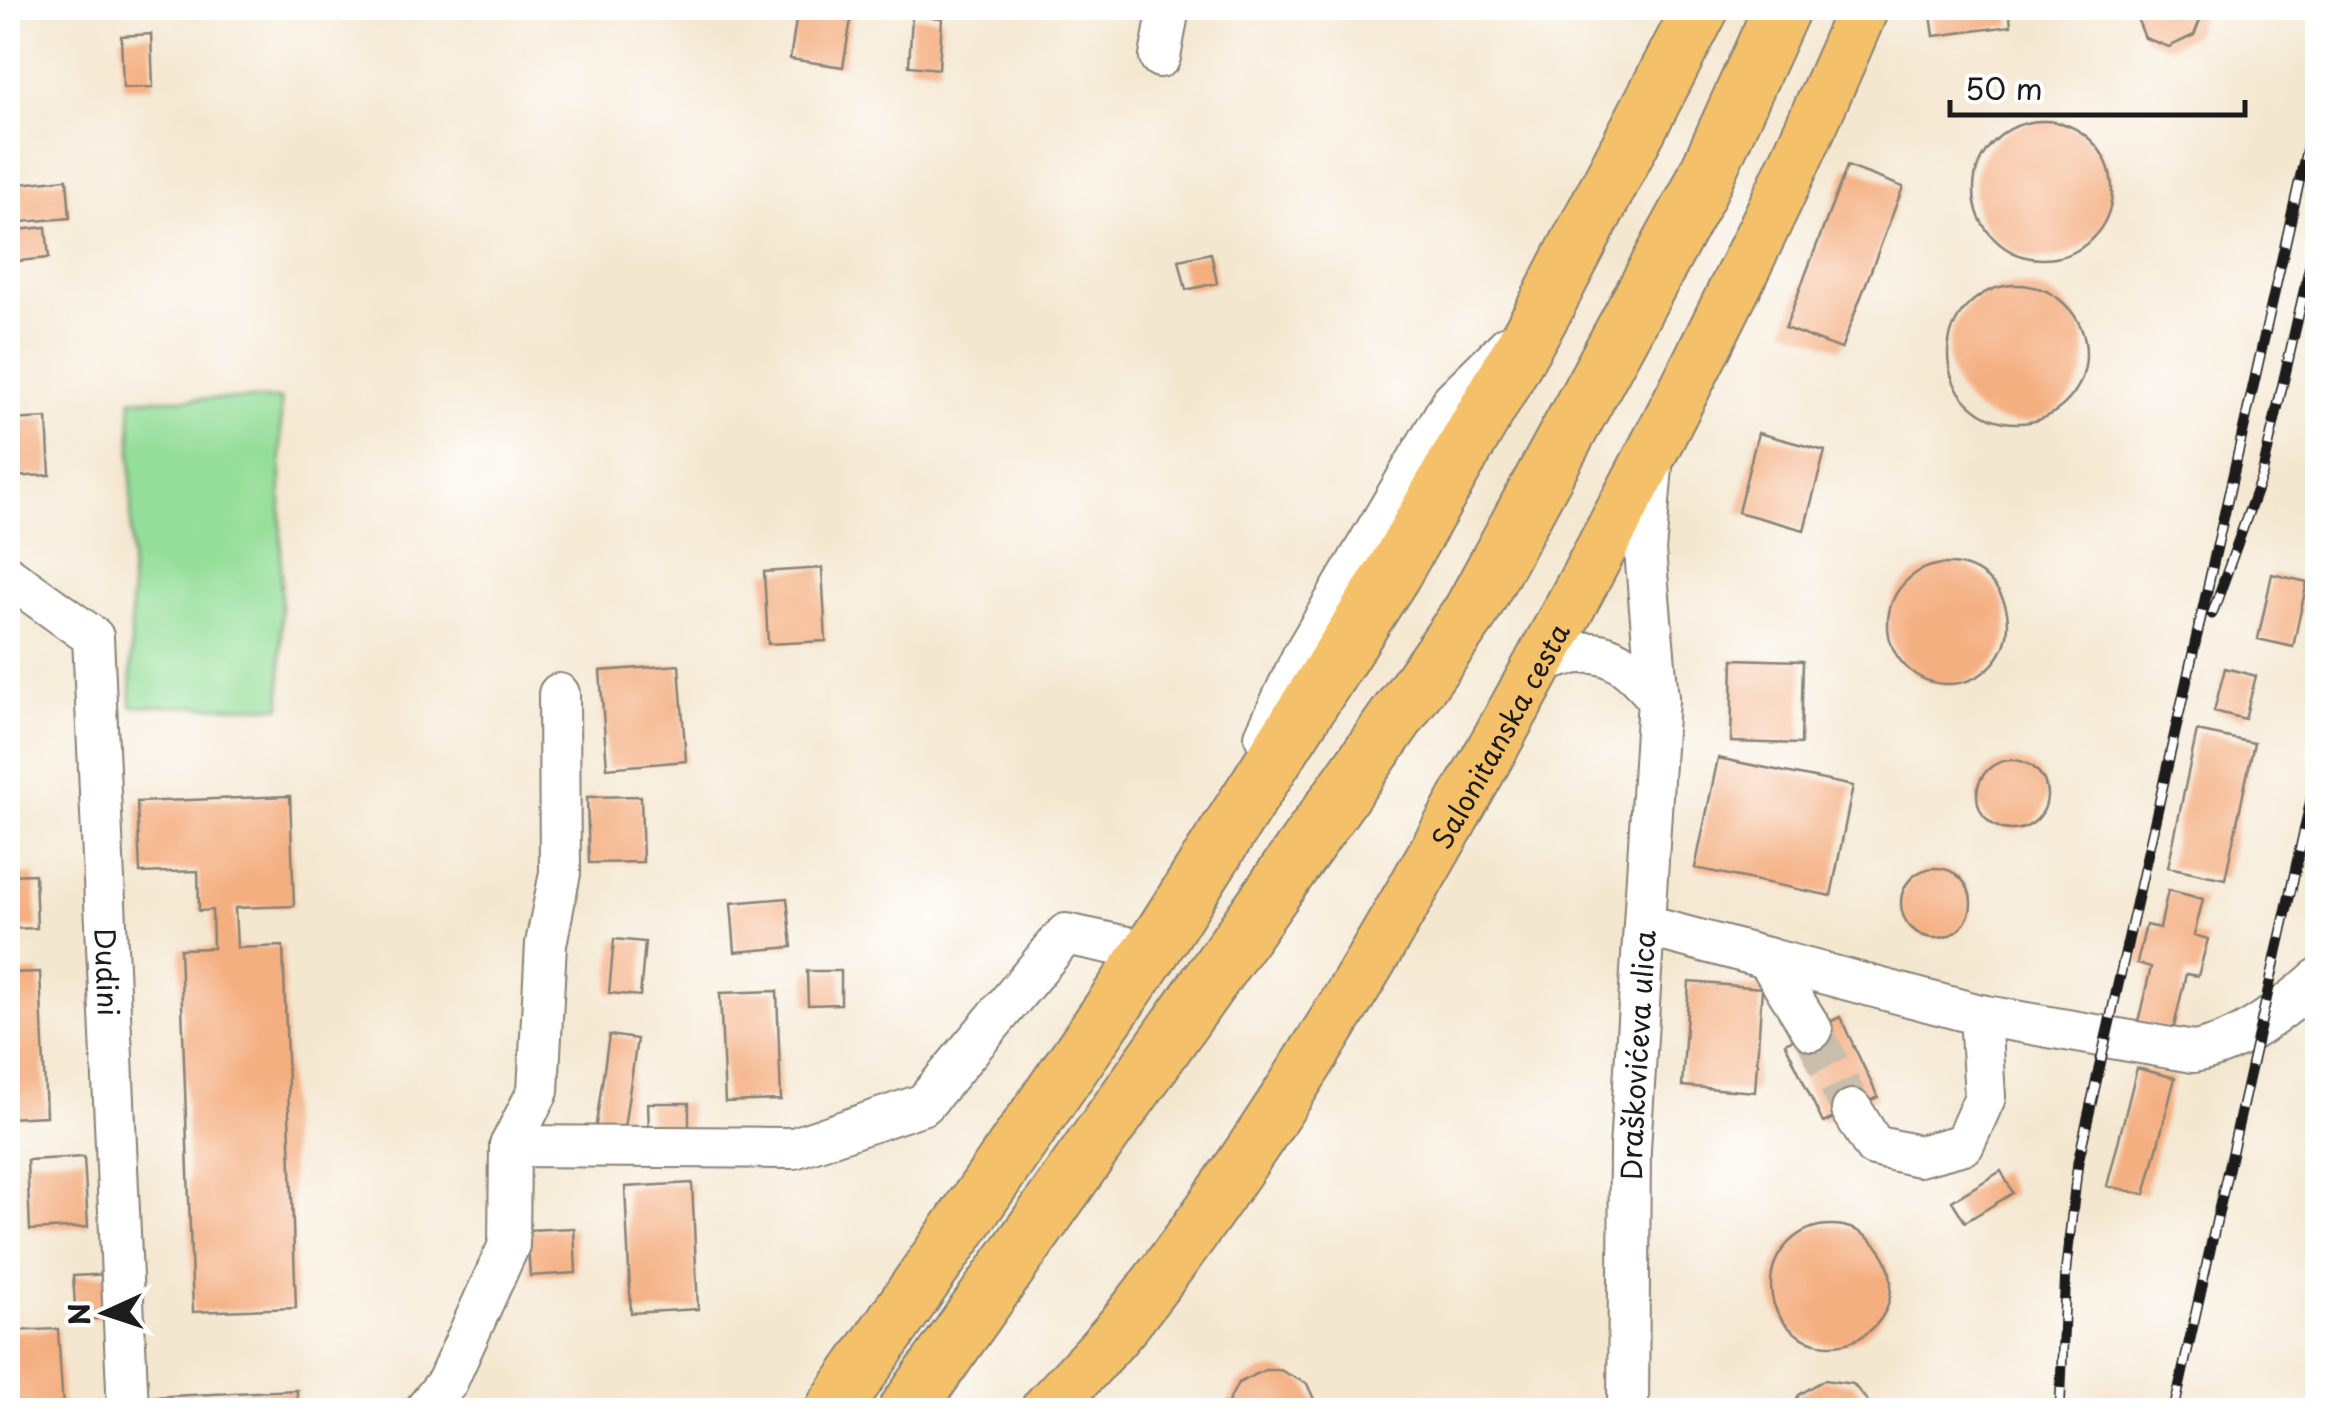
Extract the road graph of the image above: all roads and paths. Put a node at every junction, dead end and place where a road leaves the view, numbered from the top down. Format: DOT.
graph roads {
  1 [pos="1169,8"];
  2 [pos="1702,8"];
  3 [pos="1782,8"];
  4 [pos="1863,8"];
  5 [pos="1160,58"];
  6 [pos="1654,451"];
  7 [pos="8,576"];
  8 [pos="1539,664"];
  9 [pos="559,694"];
  10 [pos="1658,700"];
  11 [pos="1646,926"];
  12 [pos="1152,952"];
  13 [pos="1768,958"];
  14 [pos="2318,978"];
  15 [pos="1980,1014"];
  16 [pos="1812,1030"];
  17 [pos="1852,1110"];
  18 [pos="510,1146"];
  19 [pos="128,1410"];
  20 [pos="426,1410"];
  21 [pos="833,1410"];
  22 [pos="907,1410"];
  23 [pos="1046,1410"];
  24 [pos="1628,1410"];
  1 -- 5 [label="street"];
  2 -- 12 [label="highway"];
  3 -- 22 [label="highway"];
  4 -- 6 [label="main road, Salonitanska cesta"];
  6 -- 8 [label="main road, Salonitanska cesta"];
  6 -- 10 [label="street, Draškovićeva ulica"];
  7 -- 19 [label="street, Dudini"];
  8 -- 10 [label="street"];
  8 -- 23 [label="main road, Salonitanska cesta"];
  9 -- 18 [label="street"];
  10 -- 11 [label="street, Draškovićeva ulica"];
  11 -- 13 [label="street"];
  11 -- 24 [label="street, Draškovićeva ulica"];
  12 -- 18 [label="street"];
  12 -- 21 [label="highway"];
  13 -- 15 [label="street"];
  13 -- 16 [label="street"];
  14 -- 15 [label="street"];
  15 -- 17 [label="street"];
  18 -- 20 [label="street"];
}
